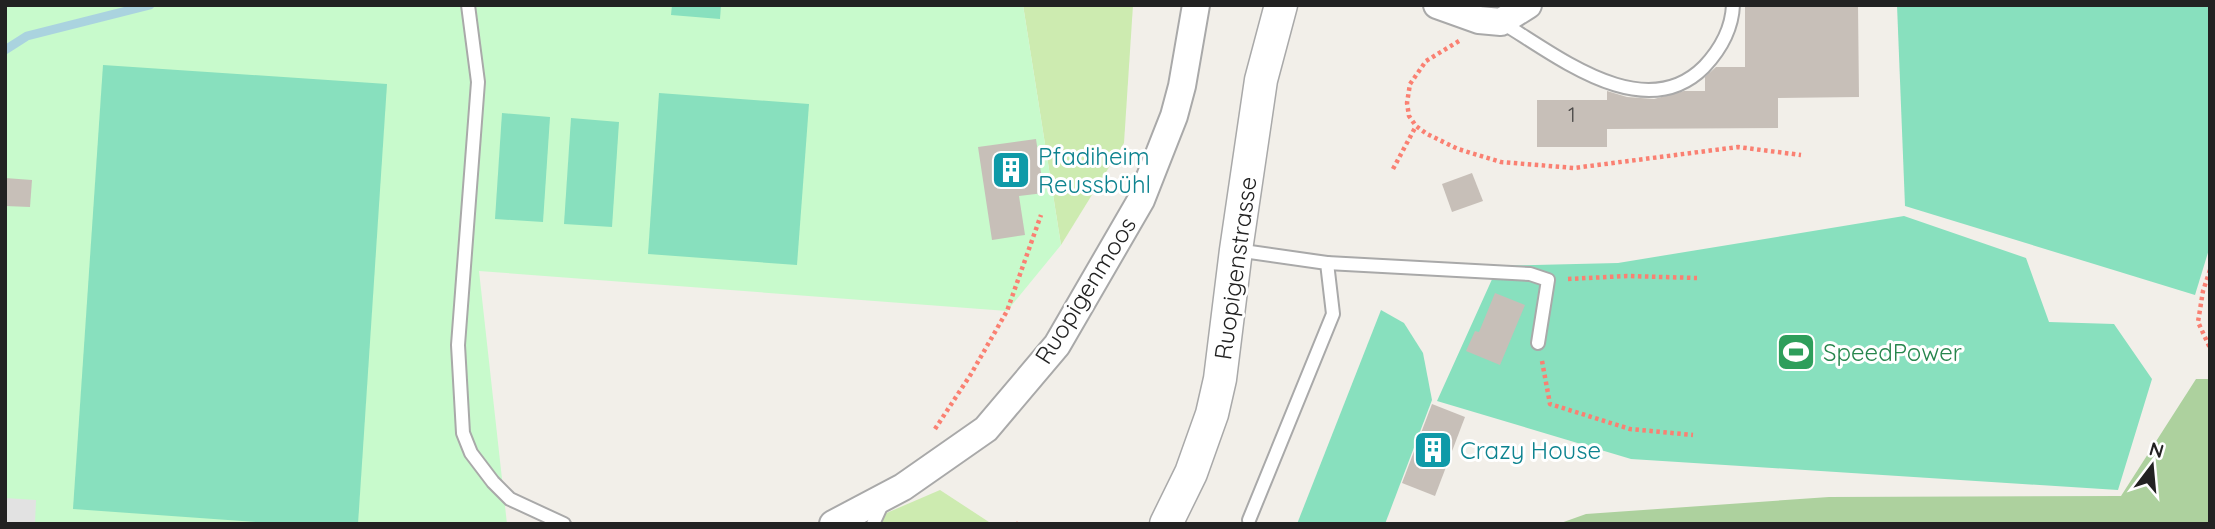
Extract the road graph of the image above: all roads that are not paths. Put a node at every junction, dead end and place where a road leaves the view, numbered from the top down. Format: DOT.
graph roads {
  1 [pos="468,5"];
  2 [pos="1196,5"];
  3 [pos="1281,5"];
  4 [pos="1437,5"];
  5 [pos="1528,5"];
  6 [pos="1733,5"];
  7 [pos="1501,22"];
  8 [pos="1236,250"];
  9 [pos="1327,262"];
  10 [pos="1538,343"];
  11 [pos="884,496"];
  12 [pos="1249,520"];
  13 [pos="564,524"];
  14 [pos="833,524"];
  15 [pos="873,524"];
  16 [pos="1166,524"];
  1 -- 13 [label="lane"];
  2 -- 11 [label="street, Ruopigenmoos"];
  3 -- 8 [label="street, Ruopigenstrasse"];
  4 -- 7 [label="street"];
  5 -- 7 [label="street"];
  6 -- 7 [label="lane"];
  8 -- 9 [label="lane"];
  8 -- 16 [label="street, Ruopigenstrasse"];
  9 -- 10 [label="lane"];
  9 -- 12 [label="lane"];
  11 -- 14 [label="street, Ruopigenmoos"];
  11 -- 15 [label="lane"];
}
